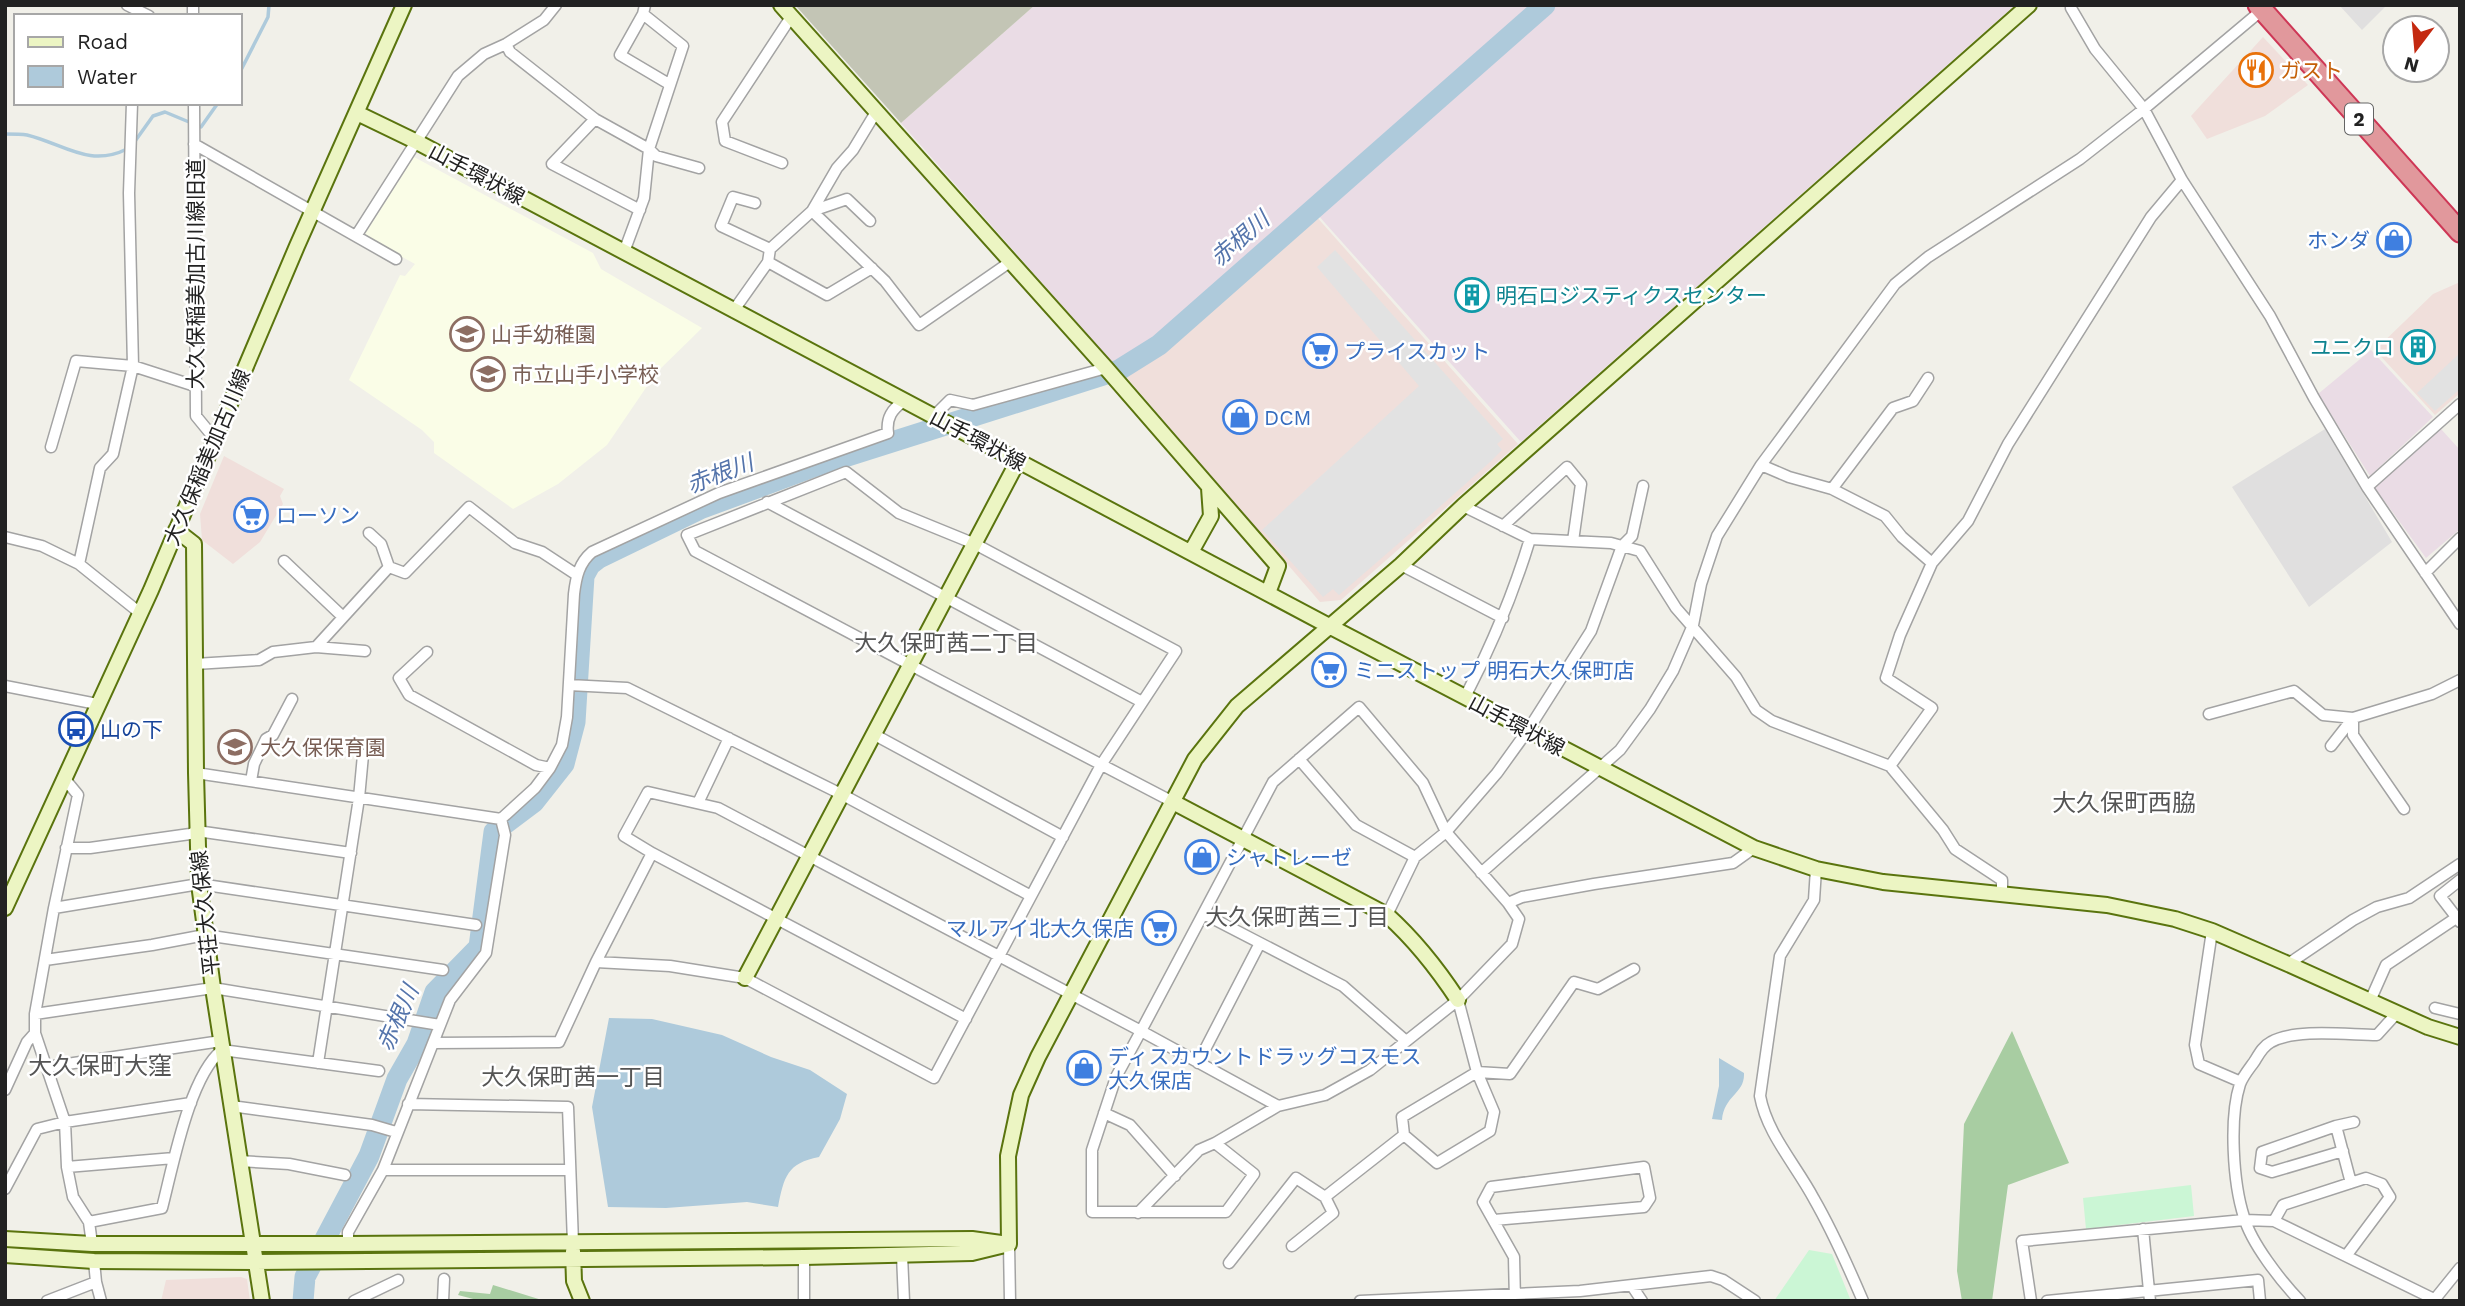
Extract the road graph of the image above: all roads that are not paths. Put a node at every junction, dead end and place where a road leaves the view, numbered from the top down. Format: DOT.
graph roads {
  1 [pos="404,5"];
  2 [pos="556,5"];
  3 [pos="2029,5"];
  4 [pos="2260,7"];
  5 [pos="2071,8"];
  6 [pos="644,10"];
  7 [pos="786,11"];
  8 [pos="506,44"];
  9 [pos="669,84"];
  10 [pos="132,105"];
  11 [pos="194,105"];
  12 [pos="2144,109"];
  13 [pos="876,112"];
  14 [pos="357,113"];
  15 [pos="595,119"];
  16 [pos="417,142"];
  17 [pos="194,144"];
  18 [pos="649,149"];
  19 [pos="782,163"];
  20 [pos="699,168"];
  21 [pos="2182,180"];
  22 [pos="755,203"];
  23 [pos="640,210"];
  24 [pos="812,211"];
  25 [pos="312,214"];
  26 [pos="870,220"];
  27 [pos="2460,232"];
  28 [pos="356,236"];
  29 [pos="770,249"];
  30 [pos="624,252"];
  31 [pos="396,259"];
  32 [pos="768,262"];
  33 [pos="1010,262"];
  34 [pos="872,268"];
  35 [pos="734,310"];
  36 [pos="133,366"];
  37 [pos="1105,368"];
  38 [pos="1928,378"];
  39 [pos="195,386"];
  40 [pos="904,401"];
  41 [pos="2460,404"];
  42 [pos="934,416"];
  43 [pos="214,439"];
  44 [pos="51,447"];
  45 [pos="1018,461"];
  46 [pos="1762,465"];
  47 [pos="1643,486"];
  48 [pos="2367,487"];
  49 [pos="1209,488"];
  50 [pos="1832,489"];
  51 [pos="767,502"];
  52 [pos="1463,506"];
  53 [pos="1503,526"];
  54 [pos="176,530"];
  55 [pos="369,533"];
  56 [pos="5,537"];
  57 [pos="2460,538"];
  58 [pos="1530,539"];
  59 [pos="1573,541"];
  60 [pos="975,544"];
  61 [pos="1622,546"];
  62 [pos="1191,552"];
  63 [pos="284,561"];
  64 [pos="1932,563"];
  65 [pos="79,564"];
  66 [pos="1401,565"];
  67 [pos="389,567"];
  68 [pos="2425,573"];
  69 [pos="577,575"];
  70 [pos="1268,593"];
  71 [pos="947,599"];
  72 [pos="140,613"];
  73 [pos="343,617"];
  74 [pos="1503,618"];
  75 [pos="2460,624"];
  76 [pos="1693,625"];
  77 [pos="1329,626"];
  78 [pos="316,647"];
  79 [pos="365,651"];
  80 [pos="427,652"];
  81 [pos="195,664"];
  82 [pos="911,666"];
  83 [pos="2460,680"];
  84 [pos="569,685"];
  85 [pos="5,686"];
  86 [pos="1465,697"];
  87 [pos="292,699"];
  88 [pos="1142,702"];
  89 [pos="97,704"];
  90 [pos="2209,714"];
  91 [pos="2353,718"];
  92 [pos="1528,730"];
  93 [pos="875,735"];
  94 [pos="729,738"];
  95 [pos="2331,746"];
  96 [pos="363,755"];
  97 [pos="1299,759"];
  98 [pos="1101,765"];
  99 [pos="1890,766"];
  100 [pos="550,768"];
  101 [pos="1600,768"];
  102 [pos="196,773"];
  103 [pos="64,778"];
  104 [pos="251,781"];
  105 [pos="843,794"];
  106 [pos="359,798"];
  107 [pos="1173,802"];
  108 [pos="698,803"];
  109 [pos="2404,809"];
  110 [pos="501,819"];
  111 [pos="197,831"];
  112 [pos="1446,832"];
  113 [pos="1063,837"];
  114 [pos="1244,839"];
  115 [pos="66,848"];
  116 [pos="1754,848"];
  117 [pos="351,853"];
  118 [pos="652,853"];
  119 [pos="810,856"];
  120 [pos="1415,857"];
  121 [pos="2460,864"];
  122 [pos="1816,869"];
  123 [pos="1481,873"];
  124 [pos="2460,880"];
  125 [pos="199,884"];
  126 [pos="1031,896"];
  127 [pos="2002,896"];
  128 [pos="1508,903"];
  129 [pos="343,905"];
  130 [pos="5,908"];
  131 [pos="54,908"];
  132 [pos="1204,914"];
  133 [pos="1387,915"];
  134 [pos="776,920"];
  135 [pos="2458,920"];
  136 [pos="476,925"];
  137 [pos="2212,931"];
  138 [pos="205,934"];
  139 [pos="1260,943"];
  140 [pos="335,953"];
  141 [pos="999,957"];
  142 [pos="45,960"];
  143 [pos="596,962"];
  144 [pos="2288,964"];
  145 [pos="1634,969"];
  146 [pos="443,970"];
  147 [pos="745,978"];
  148 [pos="213,988"];
  149 [pos="1070,995"];
  150 [pos="1458,1000"];
  151 [pos="2370,1001"];
  152 [pos="328,1006"];
  153 [pos="2435,1008"];
  154 [pos="2398,1013"];
  155 [pos="35,1014"];
  156 [pos="2460,1014"];
  157 [pos="965,1019"];
  158 [pos="440,1025"];
  159 [pos="1140,1031"];
  160 [pos="35,1033"];
  161 [pos="2460,1037"];
  162 [pos="1406,1041"];
  163 [pos="433,1043"];
  164 [pos="221,1045"];
  165 [pos="318,1063"];
  166 [pos="1198,1063"];
  167 [pos="47,1067"];
  168 [pos="379,1071"];
  169 [pos="1477,1072"];
  170 [pos="2241,1082"];
  171 [pos="5,1090"];
  172 [pos="191,1103"];
  173 [pos="408,1104"];
  174 [pos="231,1106"];
  175 [pos="1278,1106"];
  176 [pos="1104,1113"];
  177 [pos="65,1122"];
  178 [pos="2354,1122"];
  179 [pos="2336,1126"];
  180 [pos="396,1132"];
  181 [pos="1404,1135"];
  182 [pos="1215,1143"];
  183 [pos="2343,1152"];
  184 [pos="174,1158"];
  185 [pos="239,1161"];
  186 [pos="67,1167"];
  187 [pos="383,1170"];
  188 [pos="570,1170"];
  189 [pos="345,1175"];
  190 [pos="1175,1175"];
  191 [pos="2351,1183"];
  192 [pos="5,1189"];
  193 [pos="1325,1197"];
  194 [pos="1138,1213"];
  195 [pos="1494,1220"];
  196 [pos="2244,1220"];
  197 [pos="2274,1221"];
  198 [pos="89,1222"];
  199 [pos="2143,1229"];
  200 [pos="5,1239"];
  201 [pos="573,1243"];
  202 [pos="92,1244"];
  203 [pos="252,1244"];
  204 [pos="348,1244"];
  205 [pos="1009,1244"];
  206 [pos="1292,1246"];
  207 [pos="5,1255"];
  208 [pos="902,1255"];
  209 [pos="2346,1256"];
  210 [pos="804,1257"];
  211 [pos="573,1258"];
  212 [pos="94,1261"];
  213 [pos="255,1262"];
  214 [pos="1229,1263"];
  215 [pos="2460,1268"];
  216 [pos="444,1279"];
  217 [pos="398,1280"];
  218 [pos="96,1282"];
  219 [pos="1632,1286"];
  220 [pos="2149,1295"];
  221 [pos="1580,1296"];
  222 [pos="1515,1297"];
  223 [pos="1455,1298"];
  224 [pos="2436,1300"];
  225 [pos="47,1301"];
  226 [pos="101,1301"];
  227 [pos="262,1301"];
  228 [pos="354,1301"];
  229 [pos="443,1301"];
  230 [pos="582,1301"];
  231 [pos="804,1301"];
  232 [pos="904,1301"];
  233 [pos="1010,1301"];
  234 [pos="1360,1301"];
  235 [pos="1642,1301"];
  236 [pos="1755,1301"];
  237 [pos="1863,1301"];
  238 [pos="2031,1301"];
  239 [pos="2047,1301"];
  240 [pos="2260,1301"];
  241 [pos="2300,1301"];
  1 -- 14 [label="street, 大久保稲美加古川線"];
  2 -- 8 [label="street"];
  3 -- 52 [label="street"];
  4 -- 12 [label="street"];
  4 -- 27 [label="highway, 2"];
  5 -- 12 [label="street"];
  6 -- 9 [label="street"];
  6 -- 9 [label="street"];
  7 -- 13 [label="street"];
  7 -- 19 [label="street"];
  8 -- 15 [label="street"];
  8 -- 16 [label="street"];
  9 -- 18 [label="street"];
  10 -- 36 [label="street"];
  11 -- 17 [label="street, 大久保稲美加古川線旧道"];
  12 -- 21 [label="street"];
  12 -- 46 [label="street"];
  13 -- 24 [label="street"];
  13 -- 33 [label="street"];
  14 -- 16 [label="street, 山手環状線"];
  14 -- 25 [label="street, 大久保稲美加古川線"];
  15 -- 18 [label="street"];
  15 -- 23 [label="street"];
  16 -- 28 [label="street"];
  16 -- 30 [label="street, 山手環状線"];
  17 -- 25 [label="street"];
  17 -- 39 [label="street, 大久保稲美加古川線旧道"];
  18 -- 20 [label="street"];
  18 -- 23 [label="street"];
  21 -- 48 [label="street"];
  21 -- 64 [label="street"];
  22 -- 29 [label="street"];
  23 -- 30 [label="street"];
  24 -- 26 [label="street"];
  24 -- 29 [label="street"];
  24 -- 34 [label="street"];
  25 -- 28 [label="street"];
  25 -- 43 [label="street, 大久保稲美加古川線"];
  28 -- 31 [label="street"];
  29 -- 32 [label="street"];
  30 -- 35 [label="street, 山手環状線"];
  32 -- 34 [label="street"];
  32 -- 35 [label="street"];
  33 -- 34 [label="street"];
  33 -- 37 [label="street"];
  35 -- 40 [label="street, 山手環状線"];
  36 -- 39 [label="street"];
  36 -- 44 [label="street"];
  36 -- 65 [label="street"];
  37 -- 42 [label="street"];
  37 -- 49 [label="street"];
  38 -- 50 [label="street"];
  39 -- 43 [label="street, 大久保稲美加古川線旧道"];
  40 -- 42 [label="street, 山手環状線"];
  40 -- 69 [label="street"];
  41 -- 48 [label="street"];
  42 -- 45 [label="street, 山手環状線"];
  43 -- 54 [label="street, 大久保稲美加古川線"];
  45 -- 60 [label="street"];
  45 -- 62 [label="street, 山手環状線"];
  46 -- 50 [label="street"];
  46 -- 76 [label="street"];
  47 -- 61 [label="street"];
  48 -- 68 [label="street"];
  49 -- 62 [label="street"];
  49 -- 70 [label="street"];
  50 -- 64 [label="street"];
  51 -- 60 [label="street"];
  51 -- 71 [label="street"];
  51 -- 82 [label="street"];
  52 -- 53 [label="street"];
  52 -- 66 [label="street"];
  53 -- 58 [label="street"];
  53 -- 59 [label="street"];
  54 -- 72 [label="street, 大久保稲美加古川線"];
  54 -- 81 [label="street, 平荘大久保線"];
  55 -- 67 [label="street"];
  56 -- 65 [label="street"];
  57 -- 68 [label="street"];
  58 -- 59 [label="street"];
  58 -- 74 [label="street"];
  59 -- 61 [label="street"];
  60 -- 71 [label="street"];
  60 -- 88 [label="street"];
  61 -- 76 [label="street"];
  61 -- 92 [label="street"];
  62 -- 70 [label="street, 山手環状線"];
  63 -- 73 [label="street"];
  64 -- 99 [label="street"];
  65 -- 72 [label="street"];
  66 -- 74 [label="street"];
  66 -- 77 [label="street"];
  67 -- 69 [label="street"];
  67 -- 73 [label="street"];
  68 -- 75 [label="street"];
  69 -- 84 [label="street"];
  70 -- 77 [label="street, 山手環状線"];
  71 -- 82 [label="street"];
  71 -- 88 [label="street"];
  72 -- 89 [label="street, 大久保稲美加古川線"];
  73 -- 78 [label="street"];
  74 -- 86 [label="street"];
  76 -- 99 [label="street"];
  76 -- 101 [label="street"];
  77 -- 86 [label="street, 山手環状線"];
  77 -- 107 [label="street"];
  78 -- 79 [label="street"];
  78 -- 81 [label="street"];
  80 -- 100 [label="street"];
  81 -- 102 [label="street, 平荘大久保線"];
  82 -- 93 [label="street"];
  82 -- 98 [label="street"];
  83 -- 91 [label="street"];
  84 -- 94 [label="street"];
  84 -- 100 [label="street"];
  85 -- 89 [label="street"];
  86 -- 92 [label="street, 山手環状線"];
  87 -- 104 [label="street"];
  88 -- 98 [label="street"];
  89 -- 103 [label="street, 大久保稲美加古川線"];
  90 -- 91 [label="street"];
  91 -- 95 [label="street"];
  91 -- 109 [label="street"];
  92 -- 101 [label="street, 山手環状線"];
  92 -- 112 [label="street"];
  93 -- 105 [label="street"];
  93 -- 113 [label="street"];
  94 -- 105 [label="street"];
  94 -- 108 [label="street"];
  96 -- 106 [label="street"];
  97 -- 112 [label="street"];
  97 -- 114 [label="street"];
  97 -- 120 [label="street"];
  98 -- 107 [label="street"];
  98 -- 113 [label="street"];
  99 -- 127 [label="street"];
  100 -- 110 [label="street"];
  101 -- 116 [label="street, 山手環状線"];
  101 -- 123 [label="street"];
  102 -- 104 [label="street"];
  102 -- 111 [label="street, 平荘大久保線"];
  103 -- 115 [label="street"];
  103 -- 130 [label="street, 大久保稲美加古川線"];
  104 -- 106 [label="street"];
  105 -- 119 [label="street"];
  105 -- 126 [label="street"];
  106 -- 110 [label="street"];
  106 -- 117 [label="street"];
  107 -- 114 [label="street"];
  107 -- 149 [label="street"];
  108 -- 118 [label="street"];
  108 -- 119 [label="street"];
  110 -- 158 [label="street"];
  111 -- 115 [label="street"];
  111 -- 117 [label="street"];
  111 -- 125 [label="street, 平荘大久保線"];
  112 -- 120 [label="street"];
  112 -- 123 [label="street"];
  113 -- 126 [label="street"];
  114 -- 132 [label="street"];
  114 -- 133 [label="street"];
  115 -- 131 [label="street"];
  116 -- 122 [label="street, 山手環状線"];
  116 -- 128 [label="street"];
  117 -- 129 [label="street"];
  118 -- 134 [label="street"];
  118 -- 143 [label="street"];
  119 -- 134 [label="street"];
  119 -- 141 [label="street"];
  120 -- 133 [label="street"];
  121 -- 144 [label="street"];
  122 -- 127 [label="street, 山手環状線"];
  122 -- 237 [label="street"];
  123 -- 128 [label="street"];
  124 -- 135 [label="street"];
  125 -- 129 [label="street"];
  125 -- 131 [label="street"];
  125 -- 138 [label="street, 平荘大久保線"];
  126 -- 141 [label="street"];
  127 -- 137 [label="street, 山手環状線"];
  128 -- 150 [label="street"];
  129 -- 136 [label="street"];
  129 -- 140 [label="street"];
  131 -- 142 [label="street"];
  132 -- 139 [label="street"];
  132 -- 159 [label="street"];
  133 -- 150 [label="street"];
  134 -- 147 [label="street"];
  134 -- 157 [label="street"];
  135 -- 151 [label="street"];
  137 -- 144 [label="street, 山手環状線"];
  137 -- 170 [label="street"];
  138 -- 140 [label="street"];
  138 -- 142 [label="street"];
  138 -- 148 [label="street, 平荘大久保線"];
  139 -- 162 [label="street"];
  139 -- 166 [label="street"];
  140 -- 146 [label="street"];
  140 -- 152 [label="street"];
  141 -- 149 [label="street"];
  141 -- 157 [label="street"];
  142 -- 155 [label="street"];
  143 -- 147 [label="street"];
  143 -- 163 [label="street"];
  144 -- 151 [label="street, 山手環状線"];
  145 -- 169 [label="street"];
  147 -- 157 [label="street"];
  148 -- 152 [label="street"];
  148 -- 155 [label="street"];
  148 -- 164 [label="street, 平荘大久保線"];
  149 -- 159 [label="street"];
  149 -- 205 [label="street"];
  150 -- 162 [label="street"];
  150 -- 169 [label="street"];
  151 -- 154 [label="street, 山手環状線"];
  152 -- 158 [label="street"];
  152 -- 165 [label="street"];
  153 -- 156 [label="street"];
  154 -- 161 [label="street, 山手環状線"];
  154 -- 170 [label="street"];
  155 -- 160 [label="street"];
  158 -- 163 [label="street"];
  159 -- 166 [label="street"];
  159 -- 176 [label="street"];
  160 -- 167 [label="street"];
  160 -- 171 [label="street"];
  162 -- 175 [label="street"];
  163 -- 173 [label="street"];
  164 -- 165 [label="street"];
  164 -- 167 [label="street"];
  164 -- 172 [label="street"];
  164 -- 174 [label="street, 平荘大久保線"];
  165 -- 168 [label="street"];
  166 -- 175 [label="street"];
  167 -- 177 [label="street"];
  169 -- 181 [label="street"];
  169 -- 181 [label="street"];
  170 -- 196 [label="street"];
  172 -- 177 [label="street"];
  172 -- 184 [label="street"];
  173 -- 180 [label="street"];
  173 -- 188 [label="street"];
  174 -- 180 [label="street"];
  174 -- 185 [label="street, 平荘大久保線"];
  175 -- 182 [label="street"];
  176 -- 190 [label="street"];
  176 -- 194 [label="street"];
  177 -- 186 [label="street"];
  177 -- 192 [label="street"];
  178 -- 179 [label="street"];
  179 -- 183 [label="street"];
  179 -- 183 [label="street"];
  180 -- 187 [label="street"];
  181 -- 193 [label="street"];
  182 -- 190 [label="street"];
  182 -- 194 [label="street"];
  183 -- 191 [label="street"];
  184 -- 186 [label="street"];
  184 -- 198 [label="street"];
  185 -- 189 [label="street"];
  185 -- 203 [label="street, 平荘大久保線"];
  186 -- 198 [label="street"];
  187 -- 188 [label="street"];
  187 -- 204 [label="street"];
  188 -- 201 [label="street"];
  190 -- 194 [label="street"];
  191 -- 197 [label="street"];
  191 -- 209 [label="street"];
  193 -- 206 [label="street"];
  193 -- 214 [label="street"];
  195 -- 195 [label="street"];
  195 -- 222 [label="street"];
  196 -- 197 [label="street"];
  196 -- 199 [label="street"];
  196 -- 241 [label="street"];
  197 -- 209 [label="street"];
  198 -- 202 [label="street"];
  199 -- 220 [label="street"];
  199 -- 238 [label="street"];
  200 -- 202 [label="street"];
  201 -- 204 [label="street"];
  201 -- 205 [label="street"];
  201 -- 211 [label="street"];
  202 -- 203 [label="street"];
  203 -- 204 [label="street"];
  203 -- 213 [label="street, 平荘大久保線"];
  205 -- 208 [label="street"];
  205 -- 233 [label="street"];
  207 -- 212 [label="street"];
  208 -- 210 [label="street"];
  208 -- 232 [label="street"];
  209 -- 224 [label="street"];
  210 -- 211 [label="street"];
  210 -- 231 [label="street"];
  211 -- 213 [label="street"];
  211 -- 230 [label="street"];
  212 -- 213 [label="street"];
  212 -- 218 [label="street"];
  213 -- 227 [label="street, 平荘大久保線"];
  215 -- 224 [label="street"];
  216 -- 229 [label="street"];
  217 -- 228 [label="street"];
  218 -- 225 [label="street"];
  218 -- 226 [label="street"];
  219 -- 221 [label="street"];
  219 -- 235 [label="street"];
  219 -- 236 [label="street"];
  220 -- 239 [label="street"];
  220 -- 240 [label="street"];
  221 -- 222 [label="street"];
  222 -- 223 [label="street"];
  223 -- 234 [label="street"];
}
